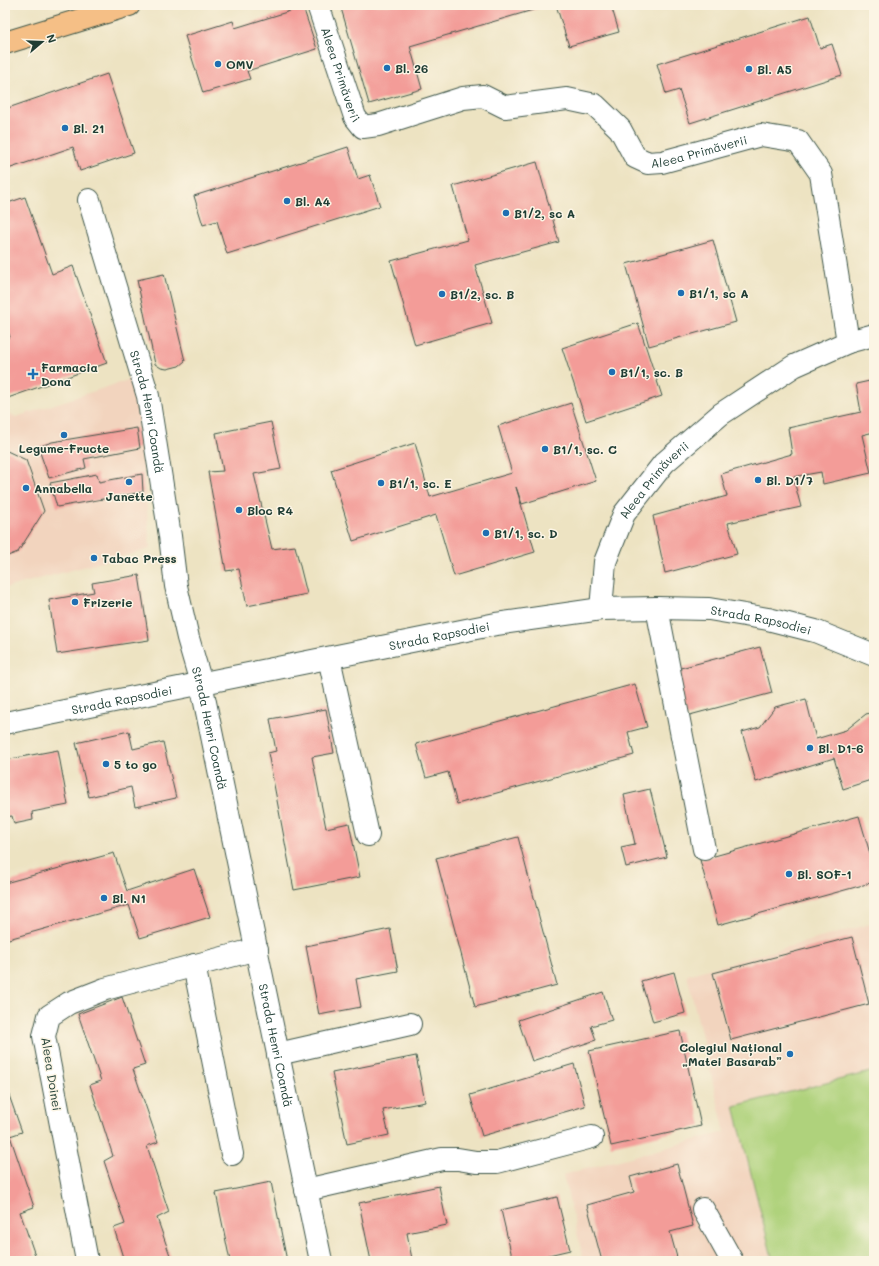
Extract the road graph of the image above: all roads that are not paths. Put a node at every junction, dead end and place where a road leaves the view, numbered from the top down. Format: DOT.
graph roads {
  1 [pos="129,5"];
  2 [pos="318,5"];
  3 [pos="5,43"];
  4 [pos="89,200"];
  5 [pos="874,335"];
  6 [pos="848,342"];
  7 [pos="657,608"];
  8 [pos="601,609"];
  9 [pos="874,655"];
  10 [pos="329,658"];
  11 [pos="201,683"];
  12 [pos="5,723"];
  13 [pos="368,835"];
  14 [pos="704,849"];
  15 [pos="256,949"];
  16 [pos="194,965"];
  17 [pos="410,1024"];
  18 [pos="278,1054"];
  19 [pos="592,1137"];
  20 [pos="232,1154"];
  21 [pos="306,1190"];
  22 [pos="703,1209"];
  23 [pos="87,1261"];
  24 [pos="321,1261"];
  25 [pos="732,1261"];
  1 -- 3 [label="main road"];
  2 -- 6 [label="street, Aleea Primăverii"];
  4 -- 11 [label="street, Strada Henri Coandă"];
  5 -- 6 [label="street, Aleea Primăverii"];
  6 -- 8 [label="street, Aleea Primăverii"];
  7 -- 8 [label="street, Strada Rapsodiei"];
  7 -- 9 [label="street, Strada Rapsodiei"];
  7 -- 14 [label="street"];
  8 -- 10 [label="street, Strada Rapsodiei"];
  10 -- 11 [label="street, Strada Rapsodiei"];
  10 -- 13 [label="street"];
  11 -- 12 [label="street, Strada Rapsodiei"];
  11 -- 15 [label="street, Strada Henri Coandă"];
  15 -- 16 [label="street, Aleea Doinei"];
  15 -- 18 [label="street, Strada Henri Coandă"];
  16 -- 20 [label="street"];
  16 -- 23 [label="street, Aleea Doinei"];
  17 -- 18 [label="street"];
  18 -- 21 [label="street, Strada Henri Coandă"];
  19 -- 21 [label="street"];
  21 -- 24 [label="street, Strada Henri Coandă"];
  22 -- 25 [label="street"];
}
